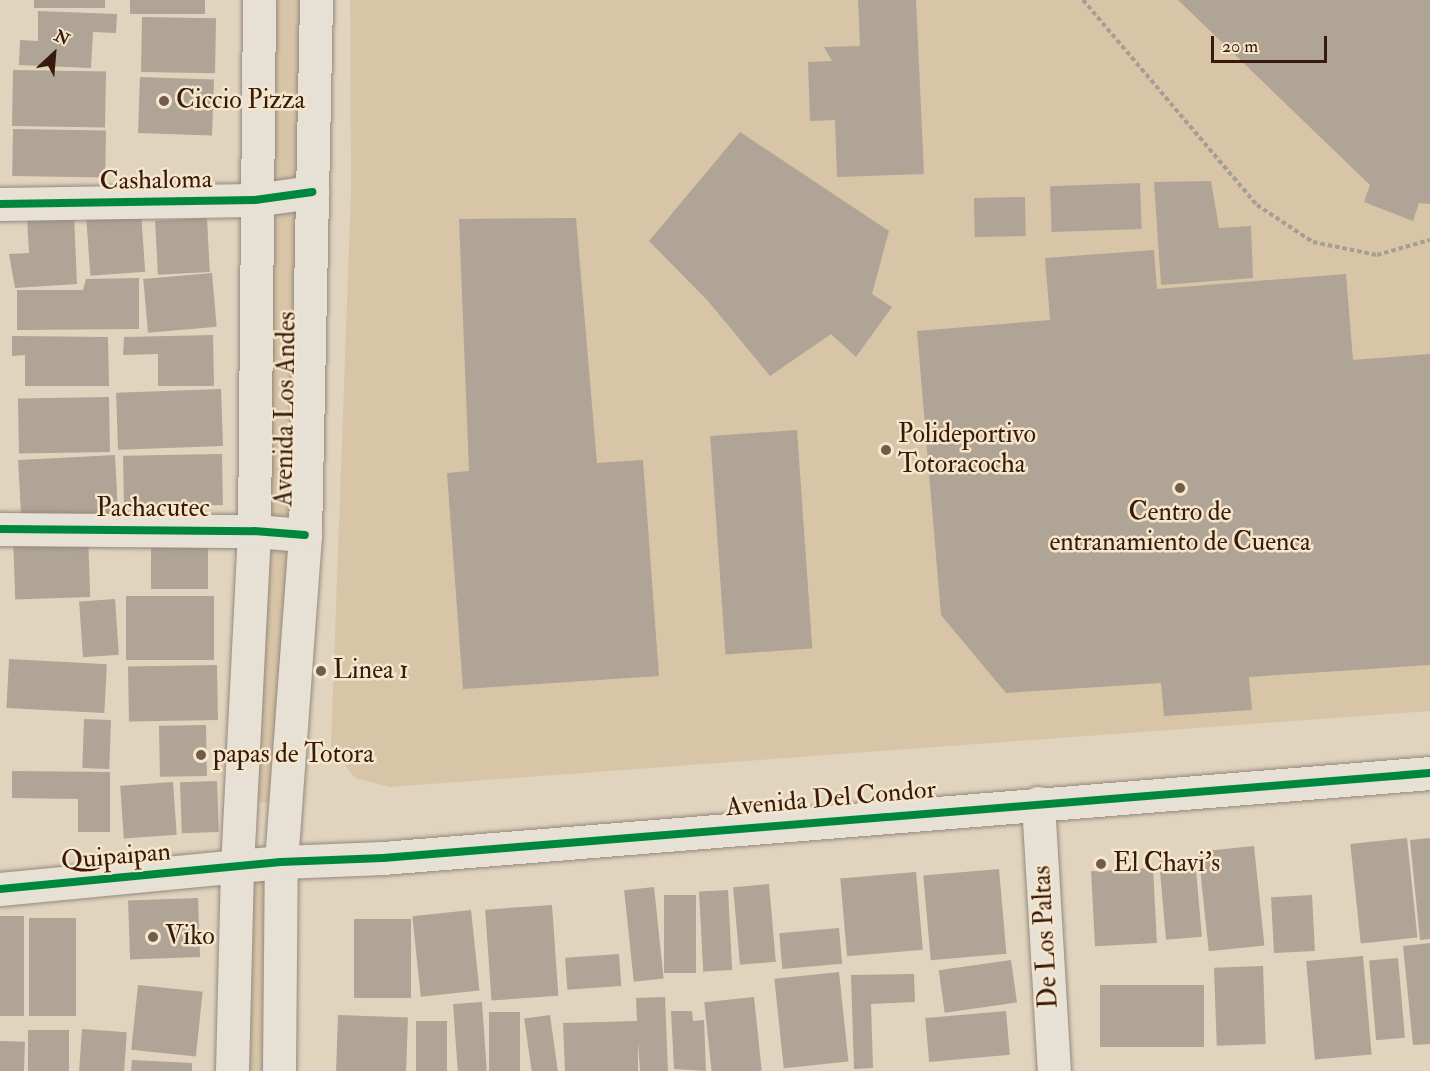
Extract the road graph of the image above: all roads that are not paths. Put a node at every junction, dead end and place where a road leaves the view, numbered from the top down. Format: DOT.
graph roads {
  1 [pos="259,0"];
  2 [pos="316,0"];
  3 [pos="312,192"];
  4 [pos="255,200"];
  5 [pos="0,204"];
  6 [pos="0,529"];
  7 [pos="254,531"];
  8 [pos="305,535"];
  9 [pos="1430,772"];
  10 [pos="1038,802"];
  11 [pos="281,862"];
  12 [pos="237,867"];
  13 [pos="0,890"];
  14 [pos="232,1071"];
  15 [pos="279,1071"];
  16 [pos="1054,1071"];
  1 -- 4 [label="street, Avenida Los Andes"];
  2 -- 3 [label="street, Avenida Los Andes"];
  3 -- 4 [label="street, Cashaloma"];
  3 -- 8 [label="street, Avenida Los Andes"];
  4 -- 5 [label="street, Cashaloma"];
  4 -- 7 [label="street, Avenida Los Andes"];
  6 -- 7 [label="street, Pachacutec"];
  7 -- 8 [label="street, Pachacutec"];
  7 -- 12 [label="street, Avenida Los Andes"];
  8 -- 11 [label="street, Avenida Los Andes"];
  9 -- 10 [label="street, Avenida Del Condor"];
  10 -- 11 [label="street, Avenida Del Condor"];
  10 -- 16 [label="street, De Los Paltas"];
  11 -- 12 [label="street, Avenida Del Condor"];
  11 -- 15 [label="street, Avenida Los Andes"];
  12 -- 13 [label="street, Quipaipan"];
  12 -- 14 [label="street, Avenida Los Andes"];
}
